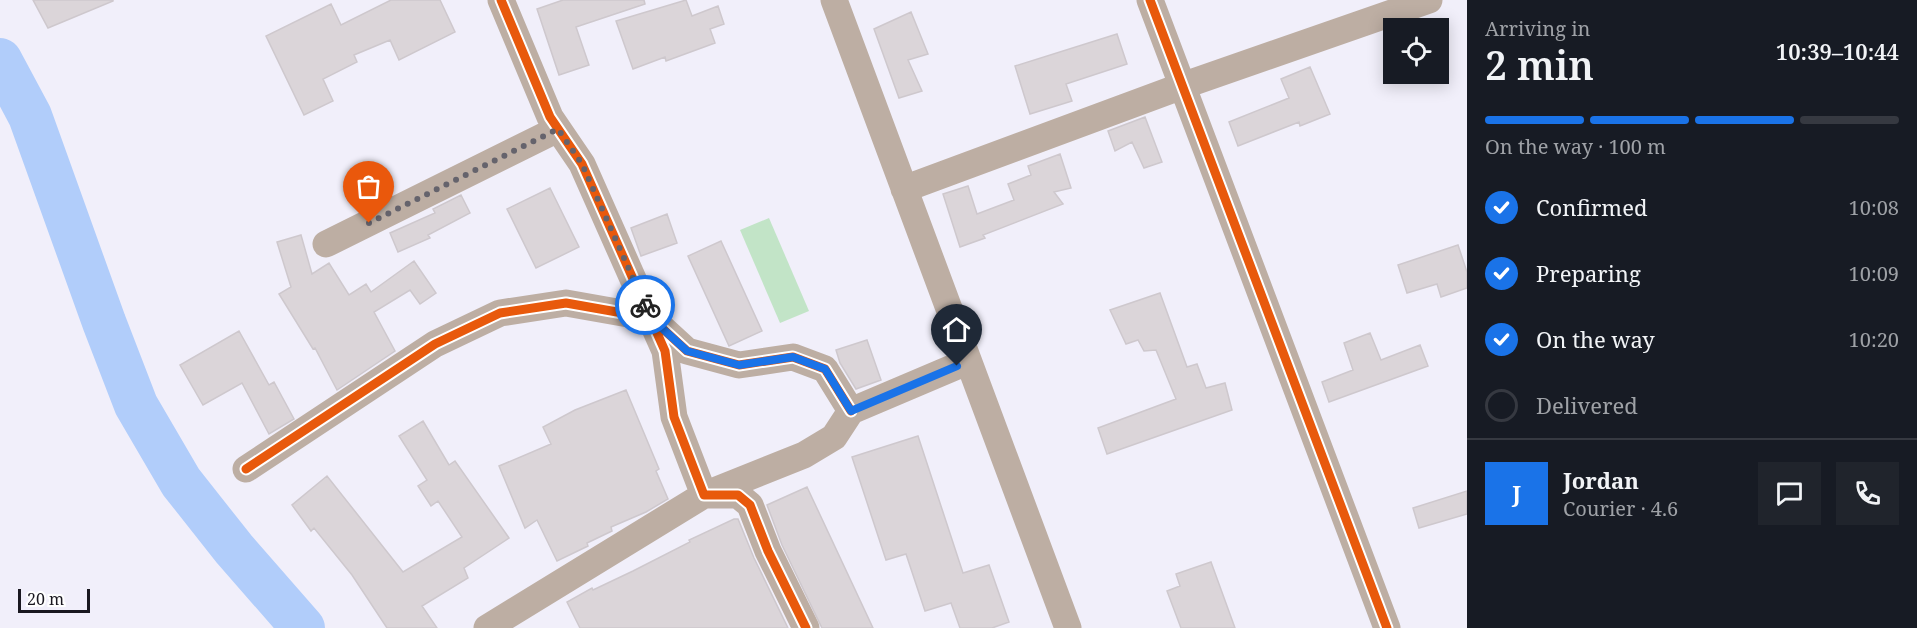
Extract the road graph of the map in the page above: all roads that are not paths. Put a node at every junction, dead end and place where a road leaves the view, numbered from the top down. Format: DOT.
graph roads {
  1 [pos="501,0"];
  2 [pos="834,0"];
  3 [pos="1150,0"];
  4 [pos="1429,0"];
  5 [pos="1182,87"];
  6 [pos="558,129"];
  7 [pos="904,189"];
  8 [pos="326,244"];
  9 [pos="651,318"];
  10 [pos="957,366"];
  11 [pos="851,411"];
  12 [pos="246,469"];
  13 [pos="704,495"];
  14 [pos="487,628"];
  15 [pos="806,628"];
  16 [pos="1068,628"];
  17 [pos="1387,628"];
  1 -- 6 [label="street"];
  2 -- 7 [label="street"];
  3 -- 5 [label="street"];
  4 -- 5 [label="street"];
  5 -- 7 [label="street"];
  5 -- 17 [label="street"];
  6 -- 8 [label="street"];
  6 -- 9 [label="street"];
  7 -- 16 [label="street"];
  9 -- 11 [label="street"];
  9 -- 12 [label="street"];
  9 -- 13 [label="street"];
  10 -- 11 [label="street"];
  11 -- 13 [label="street"];
  13 -- 14 [label="street"];
  13 -- 15 [label="street"];
}
